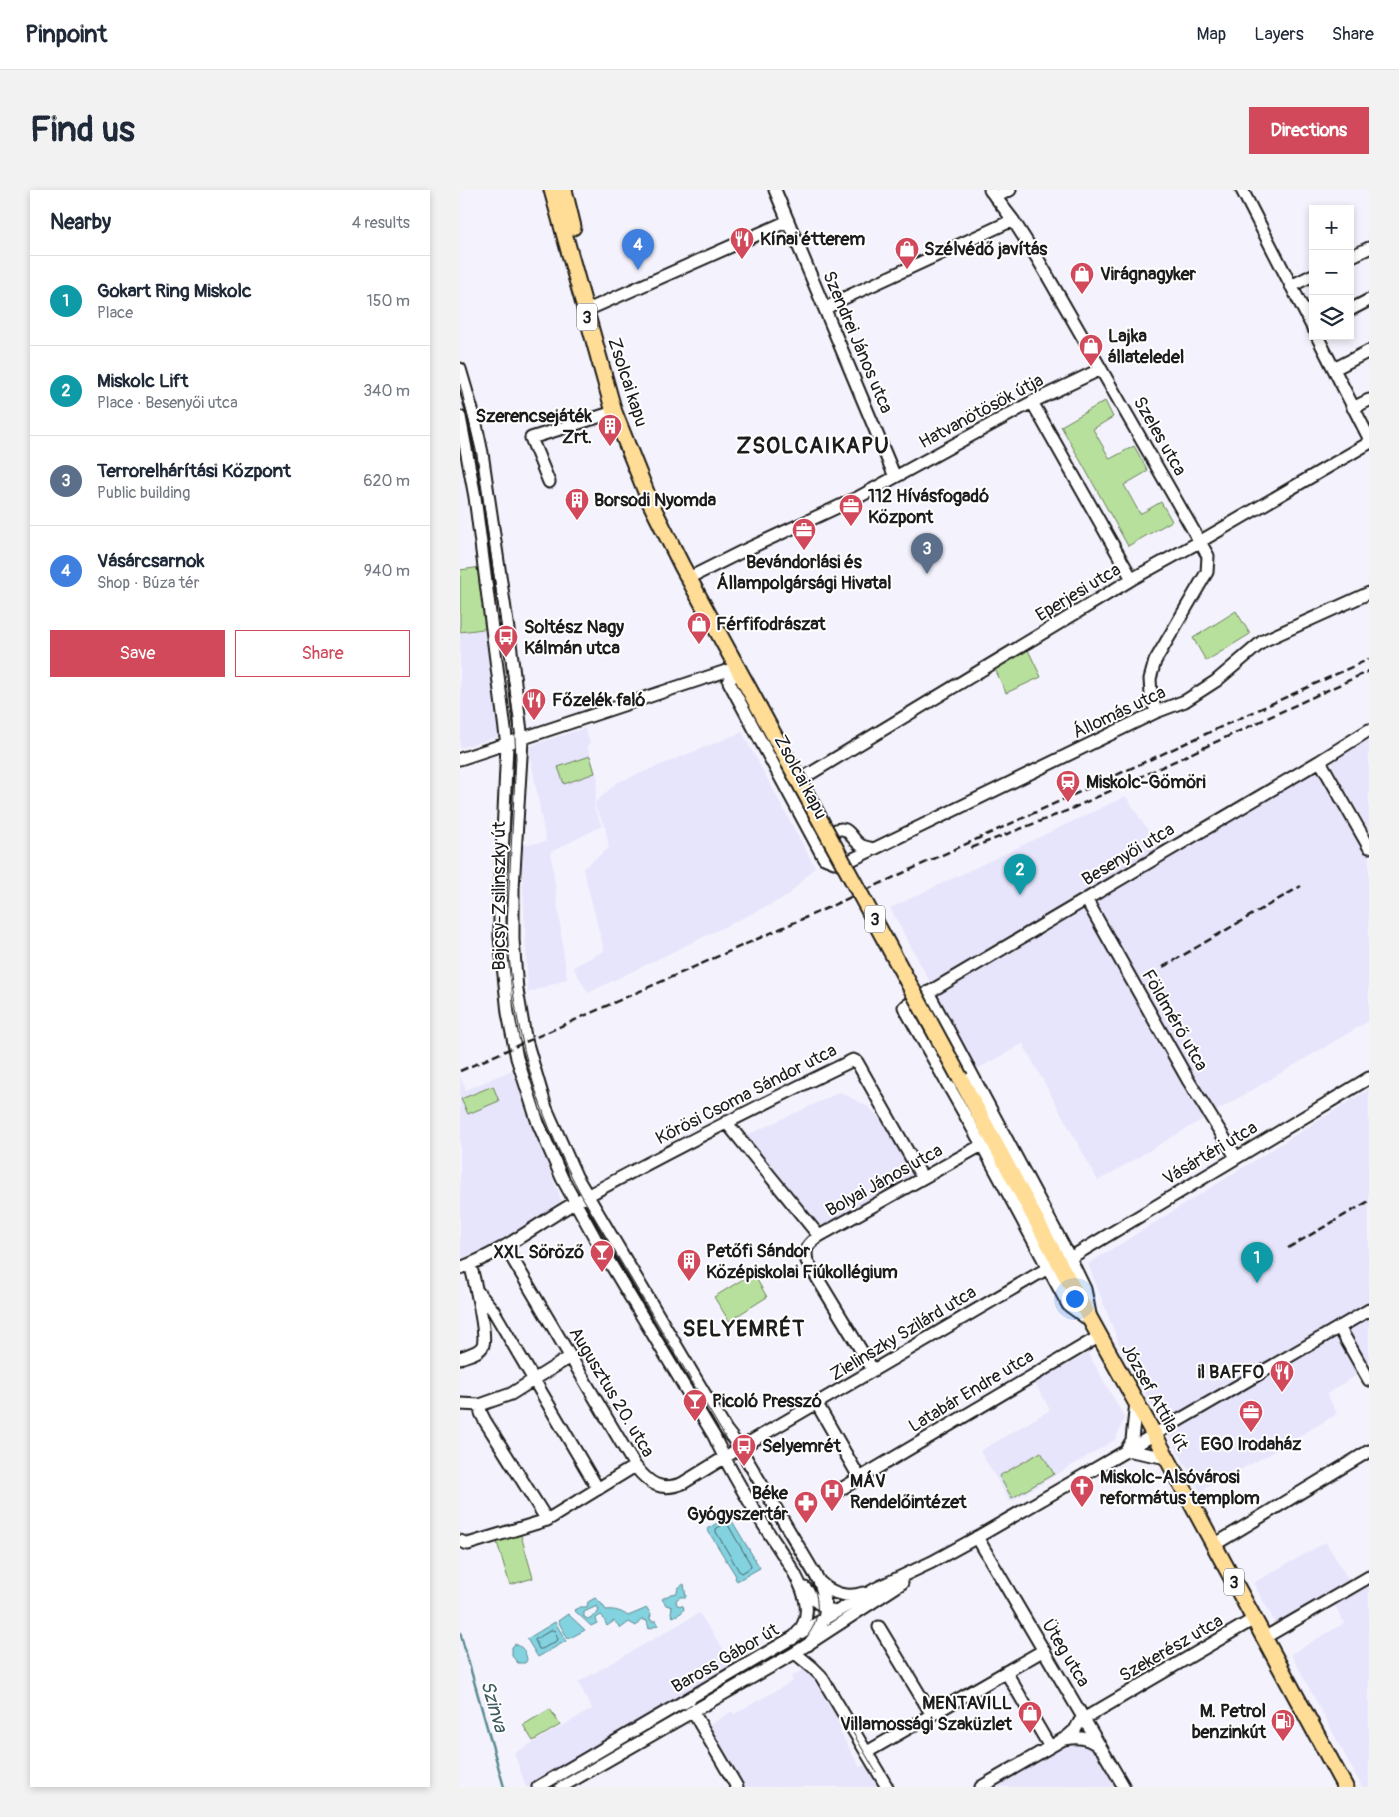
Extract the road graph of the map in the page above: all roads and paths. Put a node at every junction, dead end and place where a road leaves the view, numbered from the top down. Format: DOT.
graph roads {
  1 [pos="552,190"];
  2 [pos="564,190"];
  3 [pos="775,190"];
  4 [pos="1010,190"];
  5 [pos="1242,190"];
  6 [pos="992,193"];
  7 [pos="1013,220"];
  8 [pos="788,221"];
  9 [pos="1369,248"];
  10 [pos="1354,255"];
  11 [pos="1309,277"];
  12 [pos="1291,286"];
  13 [pos="1369,300"];
  14 [pos="594,307"];
  15 [pos="1354,308"];
  16 [pos="825,309"];
  17 [pos="1309,320"];
  18 [pos="1319,340"];
  19 [pos="1369,351"];
  20 [pos="460,369"];
  21 [pos="1101,369"];
  22 [pos="1334,369"];
  23 [pos="1369,400"];
  24 [pos="1032,402"];
  25 [pos="1353,408"];
  26 [pos="614,412"];
  27 [pos="460,417"];
  28 [pos="1369,438"];
  29 [pos="627,442"];
  30 [pos="1369,443"];
  31 [pos="482,453"];
  32 [pos="464,458"];
  33 [pos="895,477"];
  34 [pos="549,482"];
  35 [pos="1201,541"];
  36 [pos="689,578"];
  37 [pos="1132,579"];
  38 [pos="1369,593"];
  39 [pos="738,667"];
  40 [pos="1156,712"];
  41 [pos="1369,730"];
  42 [pos="522,740"];
  43 [pos="507,745"];
  44 [pos="460,759"];
  45 [pos="1320,761"];
  46 [pos="808,775"];
  47 [pos="1369,847"];
  48 [pos="874,849"];
  49 [pos="820,851"];
  50 [pos="1086,899"];
  51 [pos="928,992"];
  52 [pos="960,1078"];
  53 [pos="1369,1078"];
  54 [pos="726,1122"];
  55 [pos="982,1145"];
  56 [pos="1236,1158"];
  57 [pos="922,1178"];
  58 [pos="587,1196"];
  59 [pos="575,1203"];
  60 [pos="819,1236"];
  61 [pos="504,1246"];
  62 [pos="1070,1258"];
  63 [pos="465,1266"];
  64 [pos="1048,1268"];
  65 [pos="477,1291"];
  66 [pos="1369,1310"];
  67 [pos="1339,1327"];
  68 [pos="1096,1329"];
  69 [pos="570,1357"];
  70 [pos="460,1358"];
  71 [pos="873,1370"];
  72 [pos="534,1380"];
  73 [pos="1369,1380"];
  74 [pos="1136,1402"];
  75 [pos="460,1404"];
  76 [pos="817,1404"];
  77 [pos="480,1405"];
  78 [pos="1154,1434"];
  79 [pos="740,1448"];
  80 [pos="1126,1450"];
  81 [pos="1369,1451"];
  82 [pos="724,1458"];
  83 [pos="1167,1458"];
  84 [pos="635,1466"];
  85 [pos="859,1478"];
  86 [pos="598,1489"];
  87 [pos="831,1494"];
  88 [pos="548,1520"];
  89 [pos="977,1537"];
  90 [pos="460,1541"];
  91 [pos="1214,1545"];
  92 [pos="932,1562"];
  93 [pos="795,1576"];
  94 [pos="1369,1577"];
  95 [pos="819,1581"];
  96 [pos="874,1589"];
  97 [pos="860,1610"];
  98 [pos="829,1613"];
  99 [pos="1254,1619"];
  100 [pos="879,1627"];
  101 [pos="1264,1638"];
  102 [pos="792,1639"];
  103 [pos="808,1645"];
  104 [pos="1044,1650"];
  105 [pos="795,1653"];
  106 [pos="1006,1672"];
  107 [pos="690,1706"];
  108 [pos="932,1715"];
  109 [pos="1084,1718"];
  110 [pos="1054,1744"];
  111 [pos="867,1752"];
  112 [pos="1105,1754"];
  113 [pos="538,1787"];
  114 [pos="561,1787"];
  115 [pos="737,1787"];
  116 [pos="887,1787"];
  117 [pos="981,1787"];
  118 [pos="1124,1787"];
  119 [pos="1345,1787"];
  1 -- 26 [label="main road, Zsolcai kapu / 3"];
  2 -- 14 [label="main road, Zsolcai kapu / 3"];
  3 -- 8 [label="street, Szendrei János utca"];
  4 -- 6 [label="street"];
  5 -- 12 [label="street"];
  6 -- 7 [label="street, Szeles utca"];
  7 -- 16 [label="street"];
  7 -- 21 [label="street, Szeles utca"];
  8 -- 14 [label="street"];
  8 -- 16 [label="street, Szendrei János utca"];
  9 -- 10 [label="street"];
  11 -- 12 [label="street"];
  12 -- 17 [label="street"];
  13 -- 15 [label="street"];
  14 -- 29 [label="main road, Zsolcai kapu / 3"];
  16 -- 33 [label="street, Szendrei János utca"];
  18 -- 22 [label="street"];
  19 -- 22 [label="street"];
  20 -- 31 [label="street, Bajcsy-Zsilinszky út"];
  21 -- 24 [label="street, Hatvanötösök útja"];
  21 -- 35 [label="street, Szeles utca"];
  22 -- 25 [label="street"];
  23 -- 25 [label="street"];
  24 -- 33 [label="street, Hatvanötösök útja"];
  24 -- 37 [label="street"];
  25 -- 28 [label="street"];
  26 -- 29 [label="main road, Zsolcai kapu / 3"];
  26 -- 34 [label="street"];
  27 -- 32 [label="street, Bajcsy-Zsilinszky út"];
  29 -- 36 [label="main road, Zsolcai kapu / 3"];
  30 -- 35 [label="street, Eperjesi utca"];
  31 -- 32 [label="street"];
  31 -- 42 [label="street, Bajcsy-Zsilinszky út"];
  32 -- 43 [label="street, Bajcsy-Zsilinszky út"];
  33 -- 36 [label="street, Hatvanötösök útja"];
  35 -- 37 [label="street, Eperjesi utca"];
  35 -- 40 [label="street, Szeles utca"];
  36 -- 39 [label="main road, Zsolcai kapu / 3"];
  37 -- 46 [label="street, Eperjesi utca"];
  38 -- 40 [label="street, Állomás utca"];
  39 -- 42 [label="street"];
  39 -- 49 [label="street, Zsolcai kapu"];
  39 -- 52 [label="main road, Zsolcai kapu / 3, bridge"];
  40 -- 48 [label="street, Állomás utca"];
  41 -- 45 [label="street, Besenyői utca"];
  42 -- 43 [label="street"];
  42 -- 58 [label="street, Bajcsy-Zsilinszky út"];
  43 -- 44 [label="street"];
  43 -- 59 [label="street, Bajcsy-Zsilinszky út"];
  45 -- 47 [label="street"];
  45 -- 50 [label="street, Besenyői utca"];
  48 -- 49 [label="street"];
  48 -- 49 [label="street"];
  50 -- 51 [label="street, Besenyői utca"];
  50 -- 56 [label="street, Földmérő utca"];
  51 -- 55 [label="street, Besenyői utca"];
  51 -- 62 [label="street"];
  52 -- 68 [label="main road, József Attila út / 3"];
  53 -- 56 [label="street, Vásártéri utca"];
  54 -- 57 [label="street, Kőrösi Csoma Sándor utca"];
  54 -- 58 [label="street, Kőrösi Csoma Sándor utca"];
  54 -- 60 [label="street"];
  55 -- 57 [label="street, Bolyai János utca"];
  55 -- 64 [label="street"];
  56 -- 62 [label="street, Vásártéri utca"];
  57 -- 60 [label="street, Bolyai János utca"];
  58 -- 59 [label="street, Kőrösi Csoma Sándor utca"];
  58 -- 79 [label="street, Bajcsy-Zsilinszky út"];
  59 -- 61 [label="street, Kőrösi Csoma Sándor utca"];
  59 -- 82 [label="street, Bajcsy-Zsilinszky út"];
  60 -- 71 [label="street, Bolyai János utca"];
  61 -- 63 [label="street, Kőrösi Csoma Sándor utca"];
  61 -- 69 [label="street, Augusztus 20. utca"];
  62 -- 68 [label="street"];
  63 -- 65 [label="street"];
  64 -- 68 [label="street"];
  64 -- 71 [label="street, Zielinszky Szilárd utca"];
  65 -- 70 [label="street"];
  65 -- 72 [label="street"];
  66 -- 67 [label="street, Baross Gábor út"];
  67 -- 73 [label="street"];
  67 -- 78 [label="street, Baross Gábor út"];
  68 -- 74 [label="main road, József Attila út / 3"];
  68 -- 85 [label="street, Latabár Endre utca"];
  69 -- 72 [label="street"];
  69 -- 84 [label="street, Augusztus 20. utca"];
  71 -- 76 [label="street, Zielinszky Szilárd utca"];
  72 -- 77 [label="street"];
  72 -- 86 [label="street"];
  74 -- 78 [label="main road, József Attila út / 3"];
  74 -- 80 [label="street"];
  75 -- 77 [label="street"];
  76 -- 79 [label="street, Zielinszky Szilárd utca"];
  76 -- 85 [label="street"];
  77 -- 88 [label="street"];
  78 -- 80 [label="street, Baross Gábor út"];
  78 -- 83 [label="main road, József Attila út / 3"];
  79 -- 82 [label="street, Zielinszky Szilárd utca"];
  79 -- 95 [label="street, Bajcsy-Zsilinszky út"];
  80 -- 83 [label="street"];
  80 -- 89 [label="street, Baross Gábor út"];
  81 -- 91 [label="street"];
  82 -- 84 [label="street, Augusztus 20. utca"];
  82 -- 93 [label="street, Bajcsy-Zsilinszky út"];
  83 -- 91 [label="main road, József Attila út / 3"];
  84 -- 86 [label="street"];
  85 -- 87 [label="street, Latabár Endre utca"];
  86 -- 88 [label="street"];
  88 -- 90 [label="street"];
  89 -- 92 [label="street, Baross Gábor út"];
  89 -- 104 [label="street, Üteg utca"];
  91 -- 99 [label="main road, József Attila út / 3"];
  92 -- 96 [label="street, Baross Gábor út"];
  92 -- 97 [label="street, Baross Gábor út"];
  93 -- 98 [label="street"];
  93 -- 102 [label="street, Bajcsy-Zsilinszky út"];
  94 -- 101 [label="street"];
  95 -- 96 [label="street"];
  95 -- 98 [label="street, Bajcsy-Zsilinszky út"];
  96 -- 98 [label="street, Baross Gábor út"];
  97 -- 98 [label="street"];
  97 -- 103 [label="street, Baross Gábor út"];
  98 -- 102 [label="street, Baross Gábor út"];
  98 -- 103 [label="street"];
  99 -- 101 [label="main road, József Attila út / 3"];
  99 -- 109 [label="street, Szekerész utca"];
  100 -- 108 [label="street"];
  101 -- 119 [label="main road, József Attila út / 3"];
  102 -- 107 [label="street, Baross Gábor út"];
  103 -- 105 [label="street, Baross Gábor út"];
  104 -- 106 [label="street"];
  104 -- 109 [label="street, Üteg utca"];
  105 -- 107 [label="street, Baross Gábor út"];
  105 -- 111 [label="street"];
  106 -- 108 [label="street"];
  106 -- 110 [label="street"];
  107 -- 113 [label="street, Baross Gábor út"];
  107 -- 114 [label="street, Baross Gábor út"];
  107 -- 115 [label="street"];
  108 -- 111 [label="street"];
  109 -- 110 [label="street, Szekerész utca"];
  109 -- 112 [label="street, Üteg utca"];
  110 -- 112 [label="street, Szekerész utca"];
  110 -- 117 [label="street, Szekerész utca"];
  111 -- 116 [label="street"];
  112 -- 118 [label="street, Üteg utca"];
}
